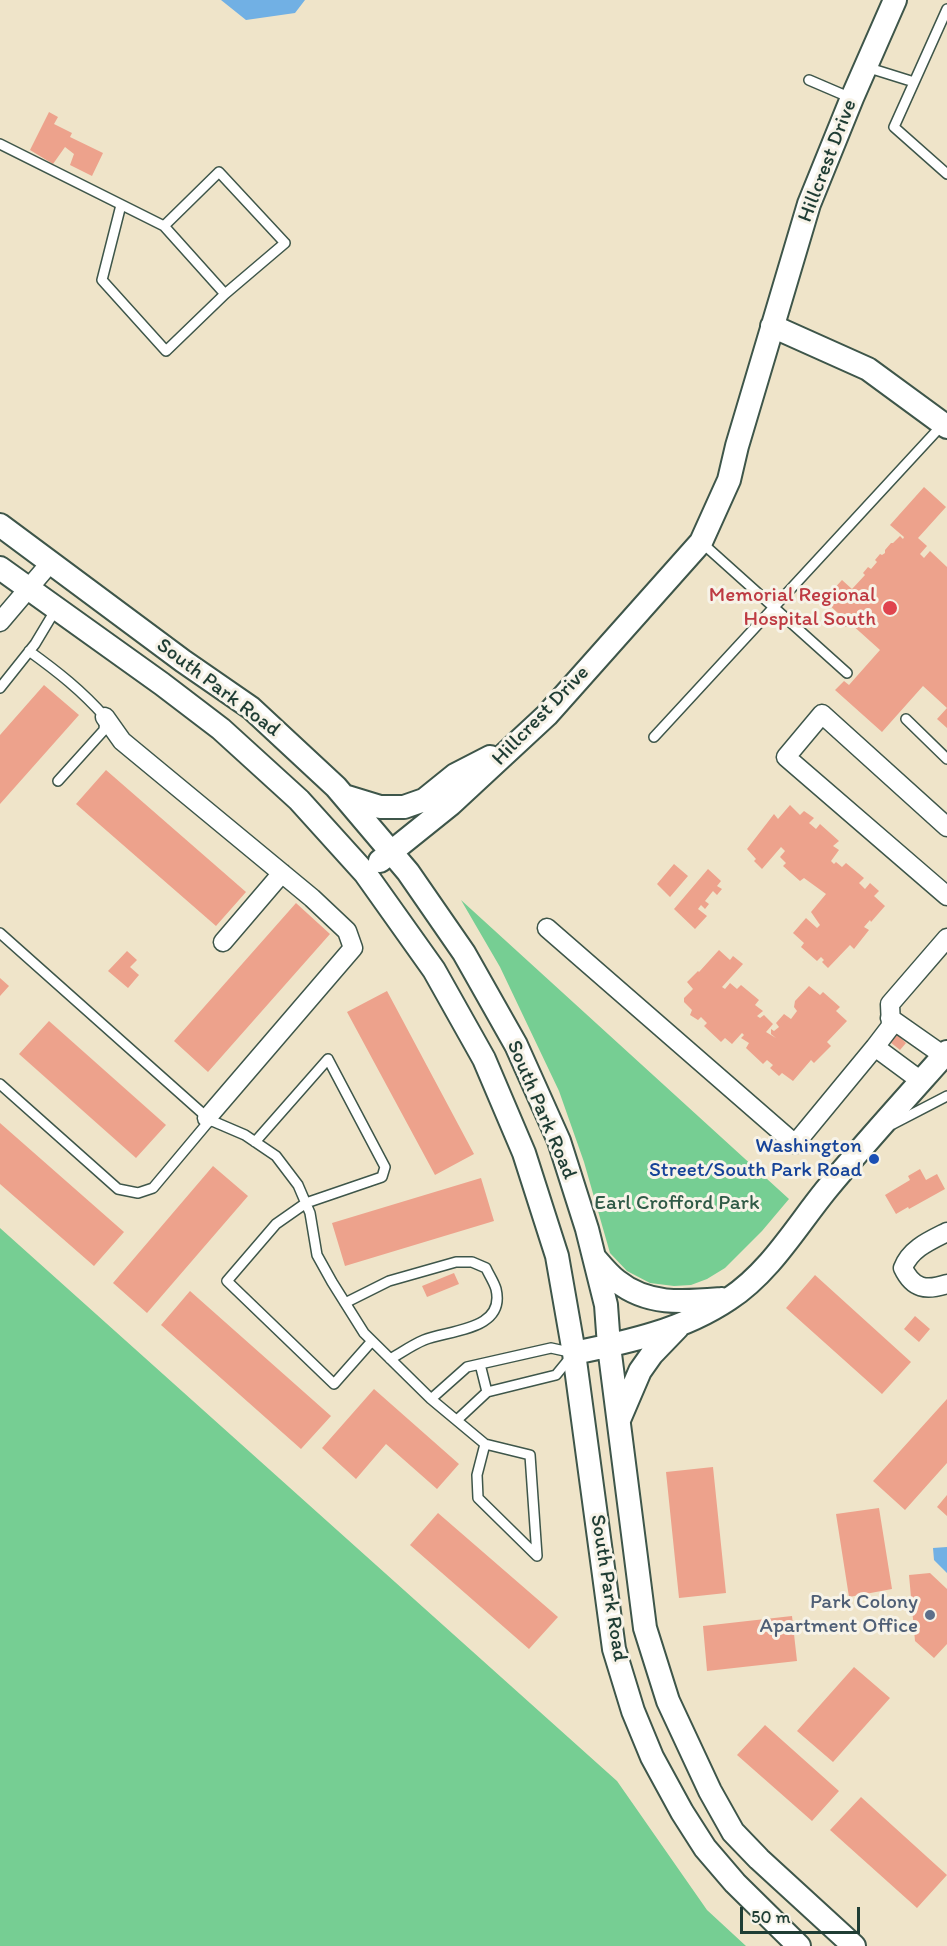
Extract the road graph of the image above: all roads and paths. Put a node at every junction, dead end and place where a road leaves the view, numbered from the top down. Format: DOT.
graph roads {
  1 [pos="892,1"];
  2 [pos="947,9"];
  3 [pos="866,67"];
  4 [pos="809,81"];
  5 [pos="914,82"];
  6 [pos="852,98"];
  7 [pos="0,144"];
  8 [pos="947,174"];
  9 [pos="121,204"];
  10 [pos="164,226"];
  11 [pos="225,294"];
  12 [pos="772,326"];
  13 [pos="945,426"];
  14 [pos="0,525"];
  15 [pos="701,542"];
  16 [pos="51,562"];
  17 [pos="0,568"];
  18 [pos="29,589"];
  19 [pos="57,609"];
  20 [pos="774,609"];
  21 [pos="0,622"];
  22 [pos="29,651"];
  23 [pos="847,673"];
  24 [pos="0,688"];
  25 [pos="105,717"];
  26 [pos="906,719"];
  27 [pos="654,737"];
  28 [pos="518,742"];
  29 [pos="947,759"];
  30 [pos="58,781"];
  31 [pos="344,795"];
  32 [pos="947,827"];
  33 [pos="392,852"];
  34 [pos="282,873"];
  35 [pos="365,873"];
  36 [pos="947,896"];
  37 [pos="546,928"];
  38 [pos="0,933"];
  39 [pos="947,938"];
  40 [pos="223,942"];
  41 [pos="890,1018"];
  42 [pos="875,1047"];
  43 [pos="945,1054"];
  44 [pos="921,1081"];
  45 [pos="0,1084"];
  46 [pos="947,1096"];
  47 [pos="209,1119"];
  48 [pos="876,1132"];
  49 [pos="255,1142"];
  50 [pos="306,1203"];
  51 [pos="947,1232"];
  52 [pos="593,1256"];
  53 [pos="947,1284"];
  54 [pos="730,1299"];
  55 [pos="345,1303"];
  56 [pos="680,1326"];
  57 [pos="372,1341"];
  58 [pos="609,1346"];
  59 [pos="574,1353"];
  60 [pos="390,1359"];
  61 [pos="480,1364"];
  62 [pos="487,1392"];
  63 [pos="431,1398"];
  64 [pos="457,1420"];
  65 [pos="619,1421"];
  66 [pos="485,1444"];
  67 [pos="799,1946"];
  68 [pos="855,1946"];
  1 -- 3 [label="street, Hillcrest Drive"];
  2 -- 5 [label="lane"];
  3 -- 5 [label="lane"];
  3 -- 6 [label="street, Hillcrest Drive"];
  4 -- 6 [label="lane"];
  5 -- 8 [label="lane"];
  6 -- 12 [label="street, Hillcrest Drive"];
  7 -- 9 [label="lane"];
  9 -- 10 [label="lane"];
  9 -- 11 [label="lane"];
  10 -- 11 [label="lane"];
  10 -- 11 [label="lane"];
  12 -- 13 [label="street"];
  12 -- 15 [label="street, Hillcrest Drive"];
  13 -- 20 [label="lane"];
  14 -- 16 [label="street, South Park Road"];
  15 -- 20 [label="lane"];
  15 -- 28 [label="street, Hillcrest Drive"];
  16 -- 18 [label="street"];
  16 -- 31 [label="street, South Park Road"];
  17 -- 18 [label="street, South Park Road"];
  18 -- 19 [label="street, South Park Road"];
  18 -- 21 [label="street"];
  19 -- 22 [label="lane"];
  19 -- 35 [label="street, South Park Road"];
  20 -- 23 [label="lane"];
  20 -- 27 [label="lane"];
  22 -- 24 [label="lane"];
  22 -- 25 [label="lane"];
  25 -- 30 [label="lane"];
  25 -- 34 [label="street"];
  26 -- 29 [label="lane"];
  28 -- 31 [label="street"];
  28 -- 33 [label="street, Hillcrest Drive"];
  31 -- 33 [label="street, South Park Road"];
  32 -- 36 [label="street"];
  33 -- 35 [label="street, Hillcrest Drive"];
  33 -- 52 [label="street, South Park Road"];
  34 -- 40 [label="street"];
  34 -- 47 [label="street"];
  35 -- 59 [label="street, South Park Road"];
  37 -- 42 [label="street"];
  38 -- 47 [label="lane"];
  39 -- 41 [label="street"];
  41 -- 42 [label="street"];
  41 -- 43 [label="street"];
  42 -- 44 [label="street"];
  43 -- 44 [label="street"];
  44 -- 48 [label="street"];
  45 -- 47 [label="lane"];
  46 -- 48 [label="lane"];
  47 -- 49 [label="lane"];
  48 -- 54 [label="street"];
  49 -- 50 [label="lane"];
  49 -- 50 [label="lane"];
  50 -- 55 [label="lane"];
  50 -- 57 [label="lane"];
  51 -- 53 [label="street"];
  52 -- 54 [label="street"];
  52 -- 58 [label="street, South Park Road"];
  54 -- 56 [label="street"];
  55 -- 57 [label="lane"];
  55 -- 60 [label="lane"];
  56 -- 58 [label="street"];
  56 -- 65 [label="street"];
  57 -- 60 [label="lane"];
  58 -- 59 [label="street"];
  58 -- 65 [label="street, South Park Road"];
  59 -- 61 [label="lane"];
  59 -- 62 [label="lane"];
  59 -- 67 [label="street, South Park Road"];
  60 -- 63 [label="lane"];
  61 -- 62 [label="lane"];
  61 -- 63 [label="lane"];
  62 -- 64 [label="lane"];
  63 -- 64 [label="lane"];
  64 -- 66 [label="lane"];
  65 -- 68 [label="street, South Park Road"];
  66 -- 66 [label="lane"];
}
